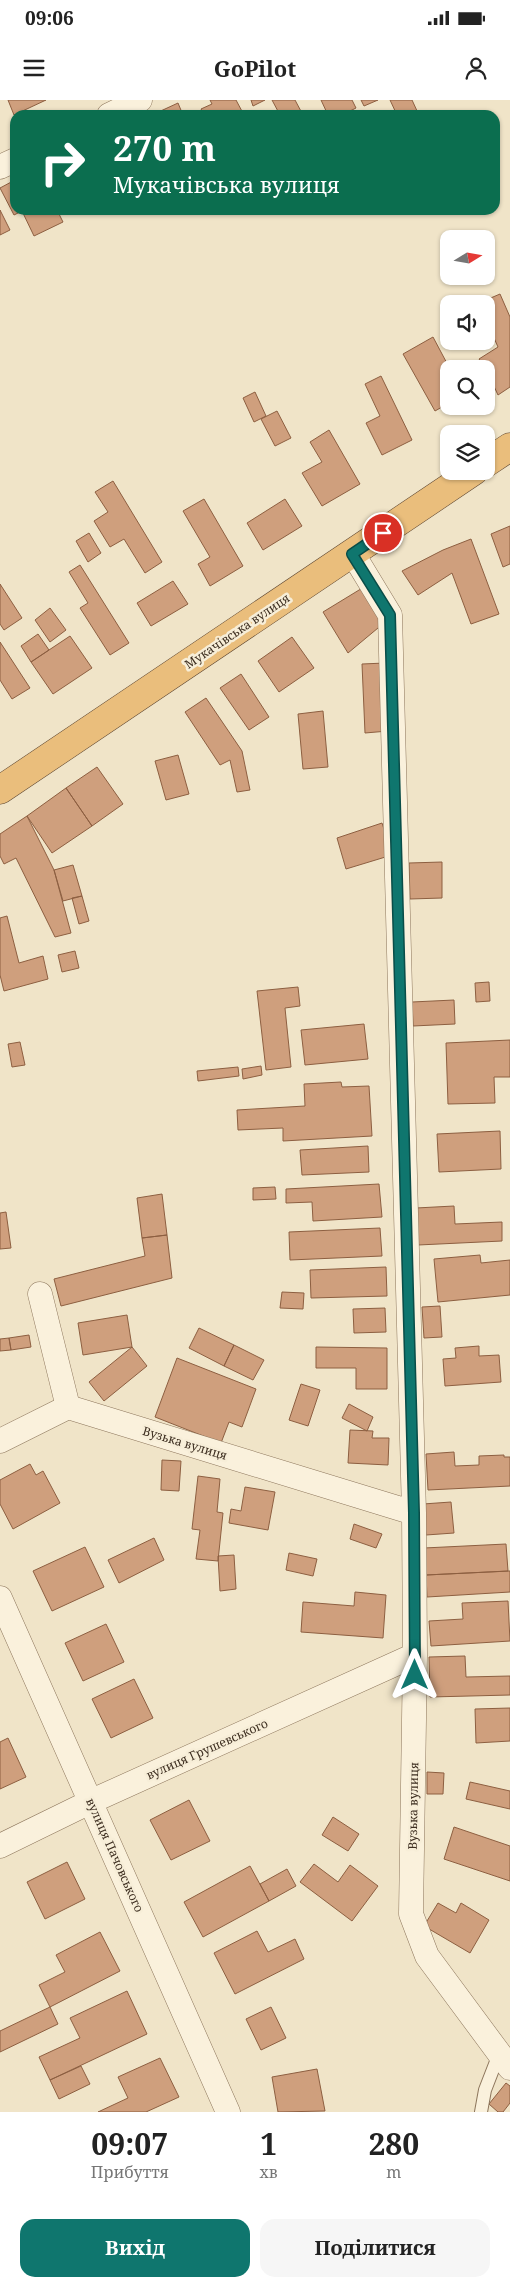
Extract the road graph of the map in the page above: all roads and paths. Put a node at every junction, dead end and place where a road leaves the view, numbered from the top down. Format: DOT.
graph roads {
  1 [pos="140,100"];
  2 [pos="119,110"];
  3 [pos="510,447"];
  4 [pos="495,457"];
  5 [pos="461,480"];
  6 [pos="352,554"];
  7 [pos="0,790"];
  8 [pos="40,1294"];
  9 [pos="68,1407"];
  10 [pos="0,1441"];
  11 [pos="414,1513"];
  12 [pos="0,1598"];
  13 [pos="415,1655"];
  14 [pos="92,1802"];
  15 [pos="0,1846"];
  16 [pos="505,2061"];
  17 [pos="228,2112"];
  18 [pos="481,2112"];
  1 -- 2 [label="street"];
  3 -- 4 [label="highway"];
  5 -- 6 [label="highway, Мукачівська вулиця"];
  6 -- 7 [label="highway, Мукачівська вулиця"];
  6 -- 11 [label="street, Вузька вулиця"];
  8 -- 9 [label="street"];
  9 -- 10 [label="street"];
  9 -- 11 [label="street, Вузька вулиця"];
  11 -- 13 [label="street, Вузька вулиця"];
  12 -- 14 [label="street, вулиця Пачовського"];
  13 -- 14 [label="street, вулиця Грушевського"];
  13 -- 16 [label="street, Вузька вулиця"];
  14 -- 15 [label="street, вулиця Грушевського"];
  14 -- 17 [label="street, вулиця Пачовського"];
  16 -- 18 [label="lane"];
}
